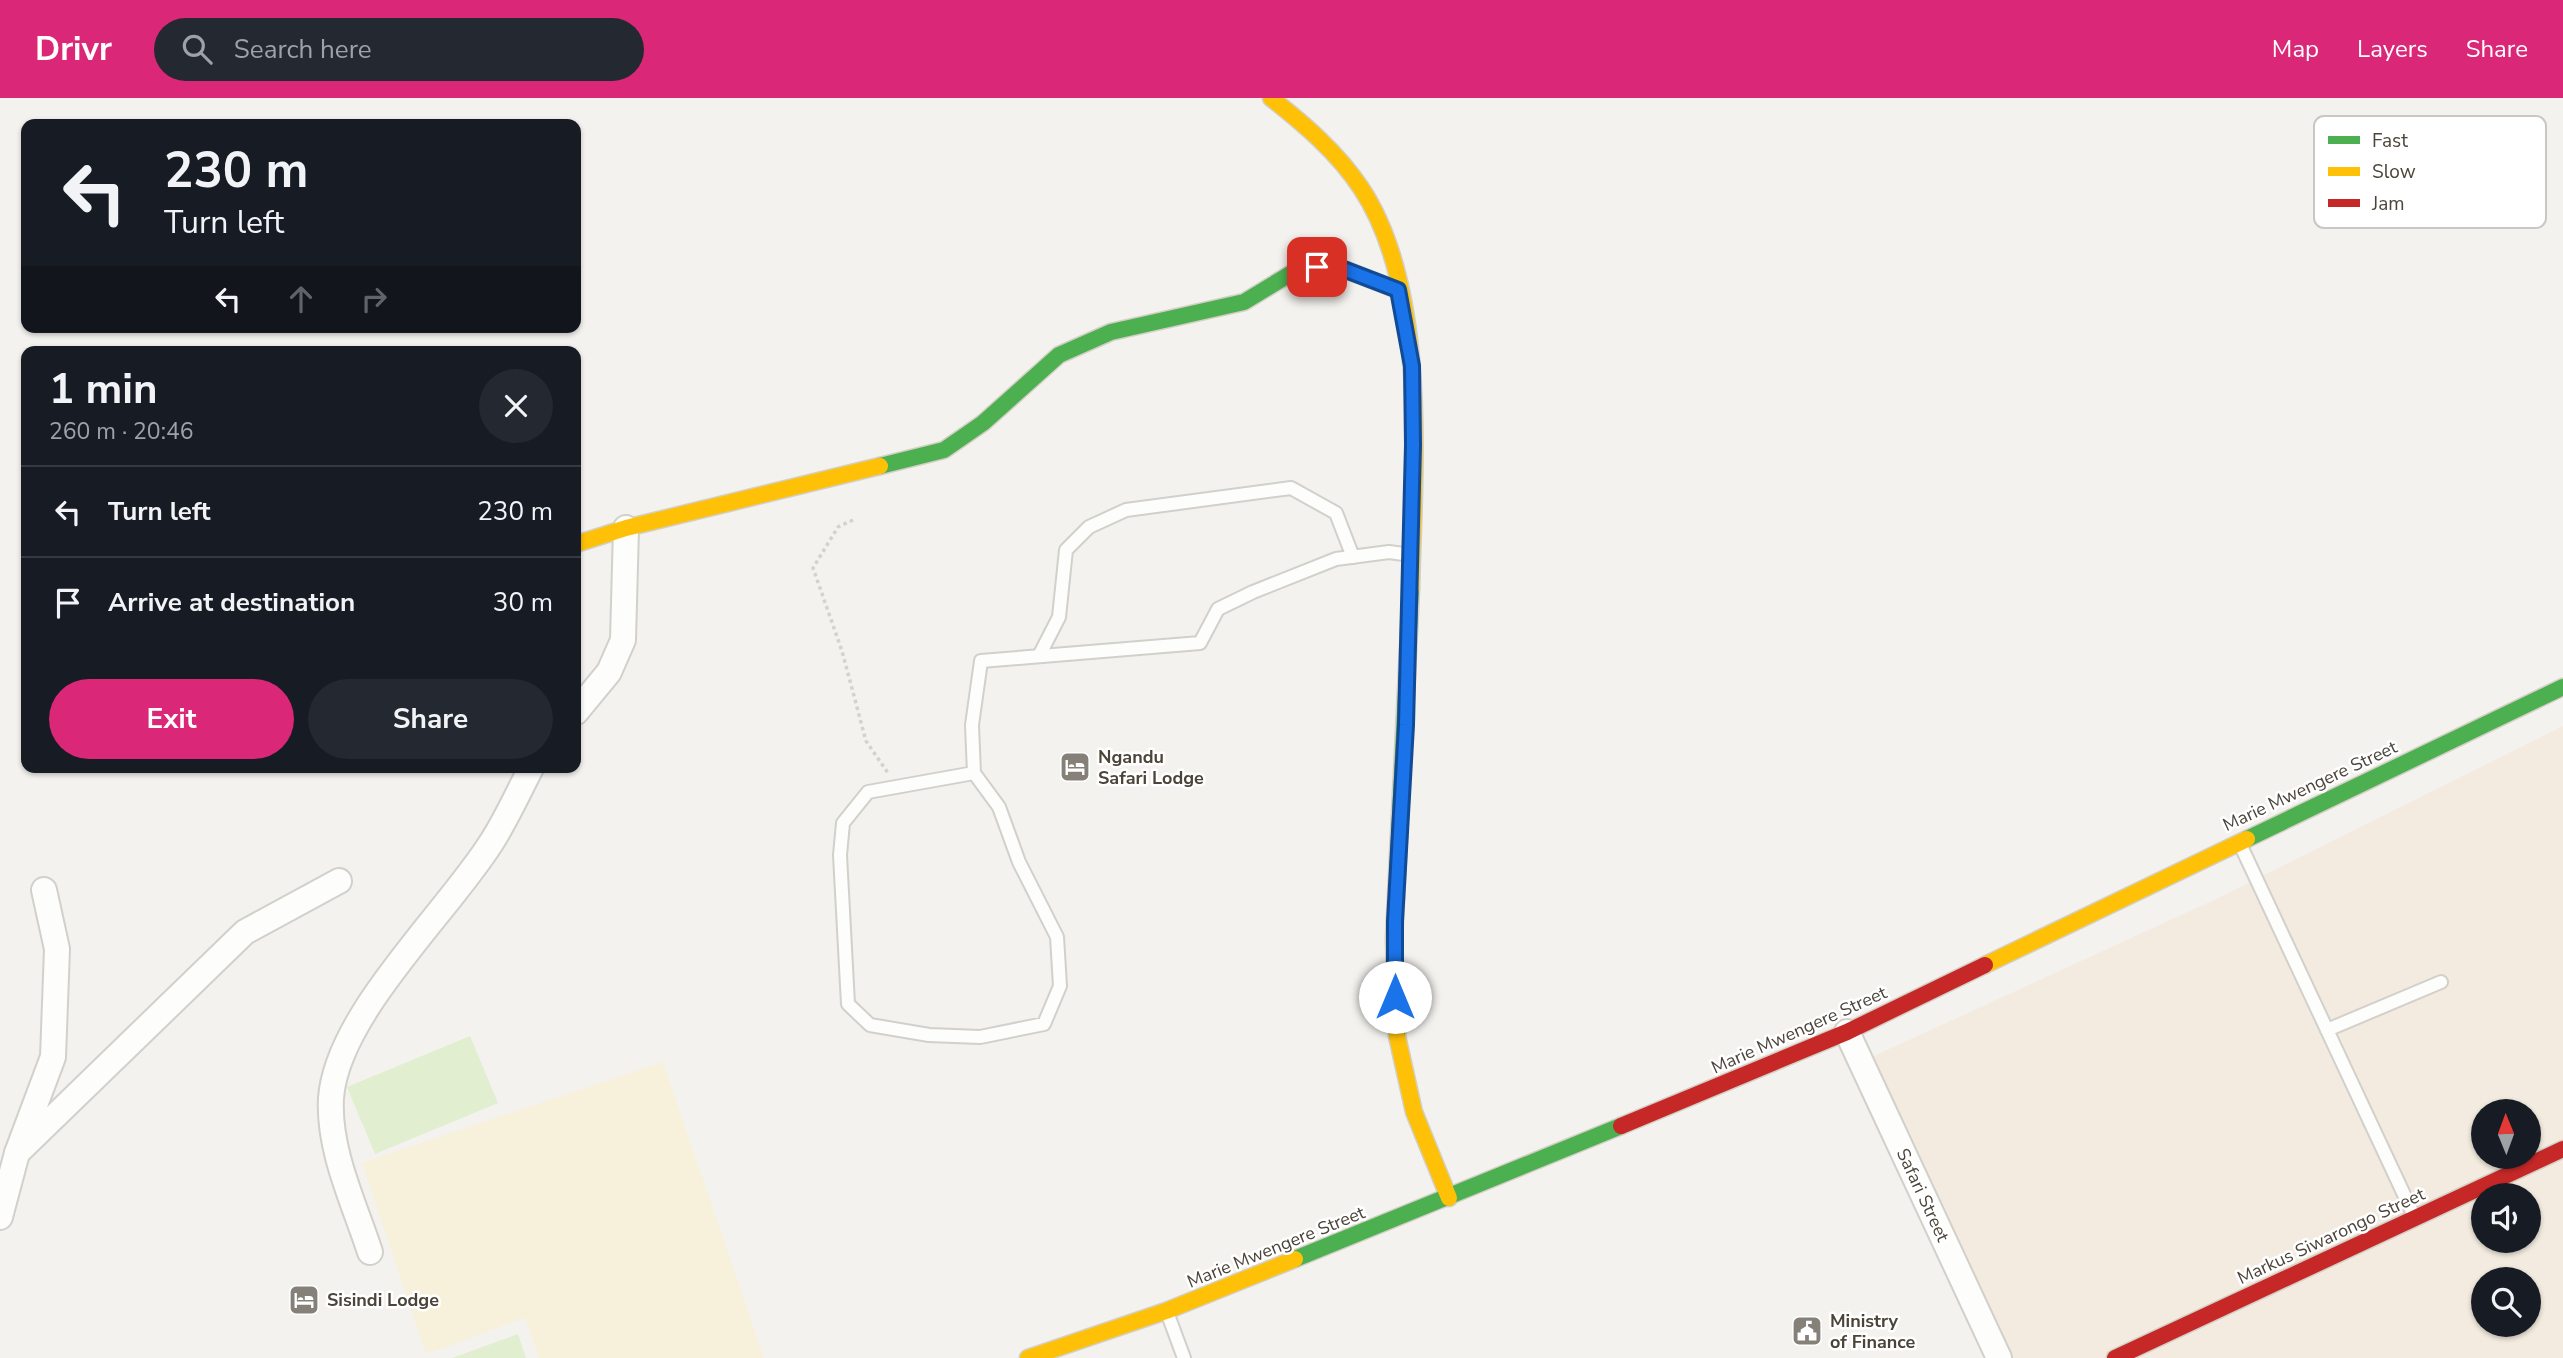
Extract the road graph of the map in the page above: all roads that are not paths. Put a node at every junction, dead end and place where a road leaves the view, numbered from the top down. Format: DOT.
graph roads {
  1 [pos="1271,98"];
  2 [pos="1398,290"];
  3 [pos="626,528"];
  4 [pos="581,542"];
  5 [pos="1412,555"];
  6 [pos="1353,557"];
  7 [pos="1039,656"];
  8 [pos="2563,687"];
  9 [pos="581,706"];
  10 [pos="528,773"];
  11 [pos="974,773"];
  12 [pos="2238,841"];
  13 [pos="339,881"];
  14 [pos="44,890"];
  15 [pos="2441,982"];
  16 [pos="2327,1030"];
  17 [pos="1847,1032"];
  18 [pos="2563,1149"];
  19 [pos="17,1153"];
  20 [pos="1449,1198"];
  21 [pos="0,1217"];
  22 [pos="2415,1218"];
  23 [pos="370,1252"];
  24 [pos="1166,1311"];
  25 [pos="1028,1358"];
  26 [pos="1184,1358"];
  27 [pos="1999,1358"];
  28 [pos="2115,1358"];
  1 -- 2 [label="street"];
  2 -- 3 [label="street"];
  2 -- 5 [label="street"];
  3 -- 4 [label="street"];
  3 -- 9 [label="street"];
  5 -- 6 [label="lane"];
  5 -- 20 [label="street"];
  6 -- 7 [label="lane"];
  6 -- 7 [label="lane"];
  7 -- 11 [label="lane"];
  8 -- 12 [label="street, Marie Mwengere Street"];
  10 -- 23 [label="street"];
  11 -- 11 [label="lane"];
  12 -- 16 [label="lane"];
  12 -- 17 [label="street, Marie Mwengere Street"];
  13 -- 19 [label="street"];
  14 -- 19 [label="street"];
  15 -- 16 [label="lane"];
  16 -- 22 [label="lane"];
  17 -- 20 [label="street, Marie Mwengere Street"];
  17 -- 27 [label="street, Safari Street"];
  18 -- 22 [label="street, Markus Siwarongo Street"];
  19 -- 21 [label="street"];
  20 -- 24 [label="street, Marie Mwengere Street"];
  22 -- 28 [label="street, Markus Siwarongo Street"];
  24 -- 25 [label="street, Marie Mwengere Street"];
  24 -- 26 [label="lane"];
}
